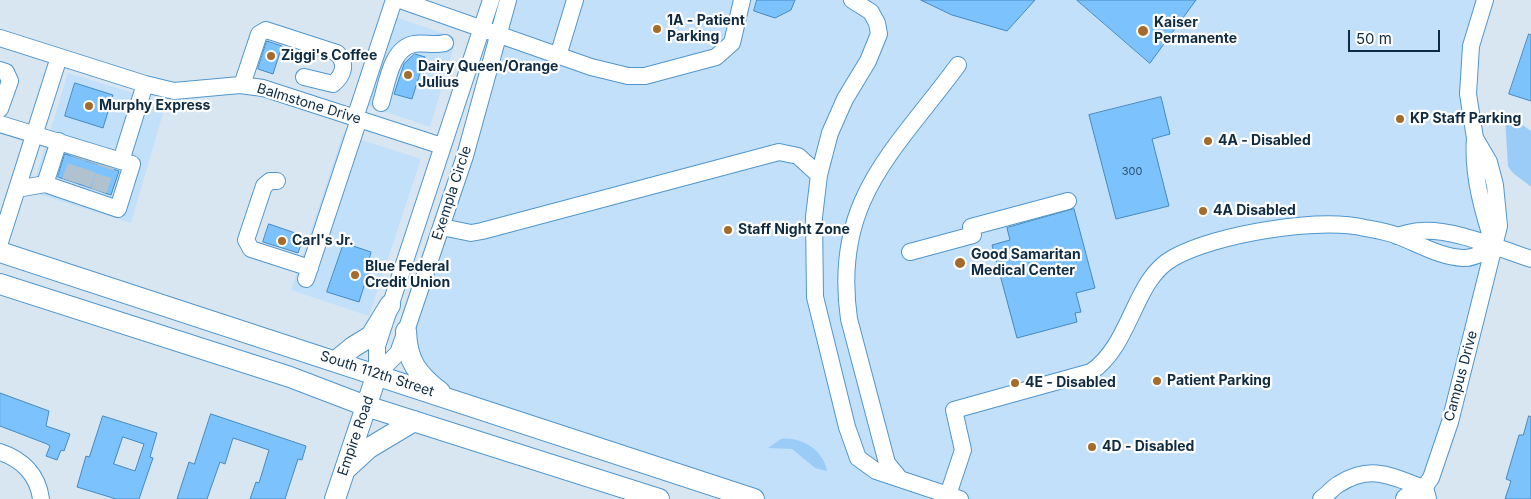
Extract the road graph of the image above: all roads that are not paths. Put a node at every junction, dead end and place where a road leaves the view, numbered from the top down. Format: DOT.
graph roads {
  1 [pos="394,0"];
  2 [pos="400,0"];
  3 [pos="491,0"];
  4 [pos="508,0"];
  5 [pos="575,0"];
  6 [pos="742,0"];
  7 [pos="852,0"];
  8 [pos="1485,0"];
  9 [pos="480,27"];
  10 [pos="499,34"];
  11 [pos="0,38"];
  12 [pos="445,43"];
  13 [pos="59,56"];
  14 [pos="558,56"];
  15 [pos="958,65"];
  16 [pos="0,70"];
  17 [pos="304,77"];
  18 [pos="145,84"];
  19 [pos="242,85"];
  20 [pos="381,103"];
  21 [pos="0,109"];
  22 [pos="357,119"];
  23 [pos="0,124"];
  24 [pos="34,135"];
  25 [pos="60,141"];
  26 [pos="442,146"];
  27 [pos="98,157"];
  28 [pos="820,174"];
  29 [pos="276,181"];
  30 [pos="45,184"];
  31 [pos="17,189"];
  32 [pos="1068,201"];
  33 [pos="442,227"];
  34 [pos="0,242"];
  35 [pos="1495,248"];
  36 [pos="0,252"];
  37 [pos="910,252"];
  38 [pos="1531,259"];
  39 [pos="0,284"];
  40 [pos="390,305"];
  41 [pos="406,331"];
  42 [pos="336,361"];
  43 [pos="376,374"];
  44 [pos="445,397"];
  45 [pos="366,406"];
  46 [pos="414,421"];
  47 [pos="0,452"];
  48 [pos="344,471"];
  49 [pos="900,479"];
  50 [pos="1422,495"];
  51 [pos="954,497"];
  52 [pos="41,499"];
  53 [pos="335,499"];
  54 [pos="659,499"];
  55 [pos="754,499"];
  56 [pos="1321,499"];
  57 [pos="1406,499"];
  1 -- 22 [label="street"];
  2 -- 9 [label="street"];
  3 -- 9 [label="street, Exempla Circle"];
  4 -- 10 [label="street, Exempla Circle"];
  5 -- 14 [label="street"];
  6 -- 14 [label="street"];
  7 -- 28 [label="street"];
  8 -- 35 [label="street"];
  9 -- 10 [label="street"];
  9 -- 26 [label="street, Exempla Circle"];
  10 -- 14 [label="street"];
  10 -- 33 [label="street, Exempla Circle"];
  11 -- 13 [label="street, Balmstone Drive"];
  12 -- 20 [label="street"];
  13 -- 18 [label="street, Balmstone Drive"];
  13 -- 24 [label="street"];
  15 -- 49 [label="street"];
  16 -- 21 [label="street"];
  17 -- 19 [label="street"];
  18 -- 19 [label="street, Balmstone Drive"];
  18 -- 27 [label="street"];
  19 -- 22 [label="street, Balmstone Drive"];
  22 -- 26 [label="street, Balmstone Drive"];
  22 -- 29 [label="street"];
  23 -- 24 [label="street"];
  24 -- 25 [label="street"];
  24 -- 31 [label="street"];
  25 -- 27 [label="street"];
  25 -- 30 [label="street"];
  26 -- 40 [label="street, Exempla Circle"];
  27 -- 30 [label="street"];
  28 -- 33 [label="street"];
  28 -- 49 [label="street"];
  30 -- 31 [label="street"];
  31 -- 34 [label="street"];
  32 -- 37 [label="street"];
  33 -- 41 [label="street, Exempla Circle"];
  35 -- 38 [label="street"];
  35 -- 50 [label="street, Campus Drive"];
  35 -- 51 [label="street"];
  36 -- 42 [label="main road, South 112th Street"];
  39 -- 45 [label="main road"];
  40 -- 42 [label="main road"];
  40 -- 43 [label="street, Exempla Circle"];
  41 -- 43 [label="street, Exempla Circle"];
  41 -- 44 [label="main road"];
  42 -- 43 [label="main road, South 112th Street"];
  43 -- 44 [label="main road, South 112th Street"];
  43 -- 45 [label="main road, Empire Road"];
  44 -- 55 [label="main road, South 112th Street"];
  45 -- 46 [label="main road"];
  45 -- 48 [label="main road, Empire Road"];
  46 -- 48 [label="main road"];
  46 -- 54 [label="main road"];
  47 -- 52 [label="street"];
  48 -- 53 [label="main road, Empire Road"];
  49 -- 51 [label="street"];
  50 -- 56 [label="street"];
  50 -- 57 [label="main road"];
}
